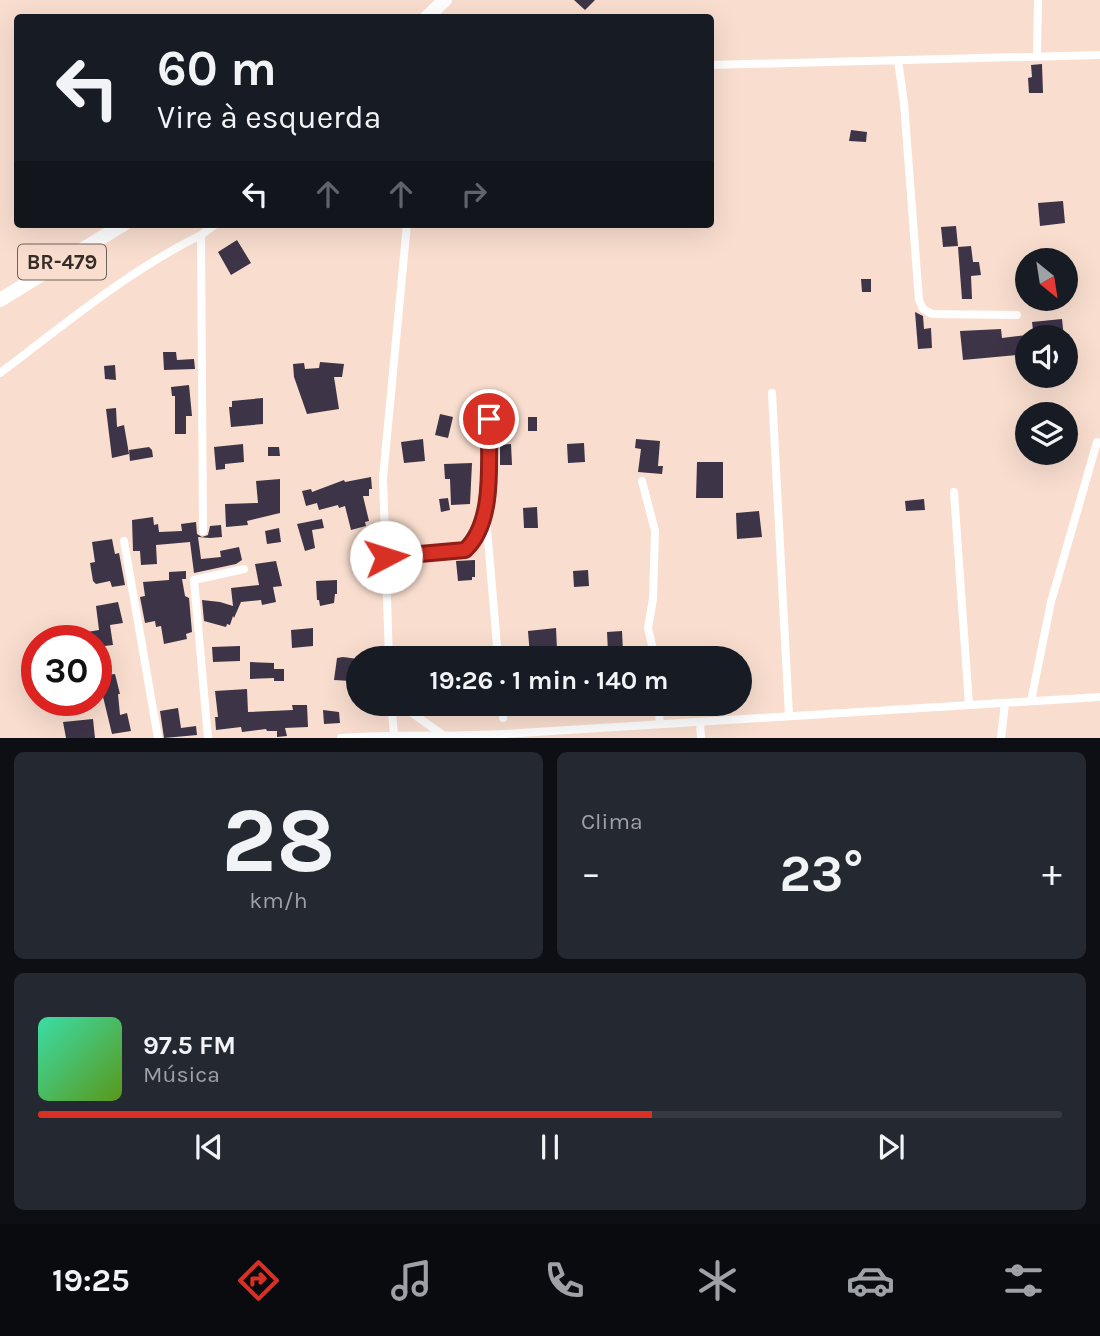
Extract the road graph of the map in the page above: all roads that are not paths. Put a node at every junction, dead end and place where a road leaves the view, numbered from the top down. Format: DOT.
graph roads {
  1 [pos="445,0"];
  2 [pos="1038,0"];
  3 [pos="430,14"];
  4 [pos="1100,55"];
  5 [pos="1037,57"];
  6 [pos="898,60"];
  7 [pos="714,65"];
  8 [pos="117,228"];
  9 [pos="210,228"];
  10 [pos="407,228"];
  11 [pos="201,234"];
  12 [pos="0,300"];
  13 [pos="1017,315"];
  14 [pos="0,373"];
  15 [pos="772,393"];
  16 [pos="489,419"];
  17 [pos="1097,442"];
  18 [pos="642,481"];
  19 [pos="954,492"];
  20 [pos="486,516"];
  21 [pos="203,531"];
  22 [pos="124,541"];
  23 [pos="386,557"];
  24 [pos="244,569"];
  25 [pos="389,646"];
  26 [pos="497,646"];
  27 [pos="652,646"];
  28 [pos="1100,697"];
  29 [pos="1031,701"];
  30 [pos="1004,703"];
  31 [pos="969,705"];
  32 [pos="392,716"];
  33 [pos="416,716"];
  34 [pos="660,716"];
  35 [pos="789,716"];
  36 [pos="699,722"];
  37 [pos="660,724"];
  38 [pos="394,734"];
  39 [pos="521,735"];
  40 [pos="158,737"];
  41 [pos="208,737"];
  42 [pos="341,737"];
  43 [pos="446,737"];
  44 [pos="701,737"];
  45 [pos="1001,737"];
  1 -- 3 [label="main road"];
  2 -- 5 [label="street"];
  4 -- 5 [label="street"];
  5 -- 6 [label="street"];
  6 -- 7 [label="street"];
  6 -- 13 [label="street"];
  8 -- 12 [label="main road, BR-479"];
  9 -- 11 [label="street"];
  10 -- 23 [label="street"];
  11 -- 14 [label="street"];
  11 -- 21 [label="street"];
  15 -- 35 [label="street"];
  16 -- 20 [label="street"];
  17 -- 29 [label="street"];
  18 -- 27 [label="street"];
  19 -- 31 [label="street"];
  20 -- 23 [label="street"];
  20 -- 26 [label="street"];
  22 -- 40 [label="street"];
  23 -- 25 [label="street"];
  24 -- 41 [label="street"];
  28 -- 29 [label="street"];
  29 -- 30 [label="street"];
  30 -- 31 [label="street"];
  30 -- 45 [label="street"];
  31 -- 35 [label="street"];
  32 -- 38 [label="street"];
  33 -- 43 [label="street"];
  34 -- 37 [label="street"];
  35 -- 36 [label="street"];
  36 -- 37 [label="street"];
  36 -- 44 [label="street"];
  37 -- 39 [label="street"];
  38 -- 42 [label="street"];
  38 -- 43 [label="street"];
  39 -- 43 [label="street"];
}
